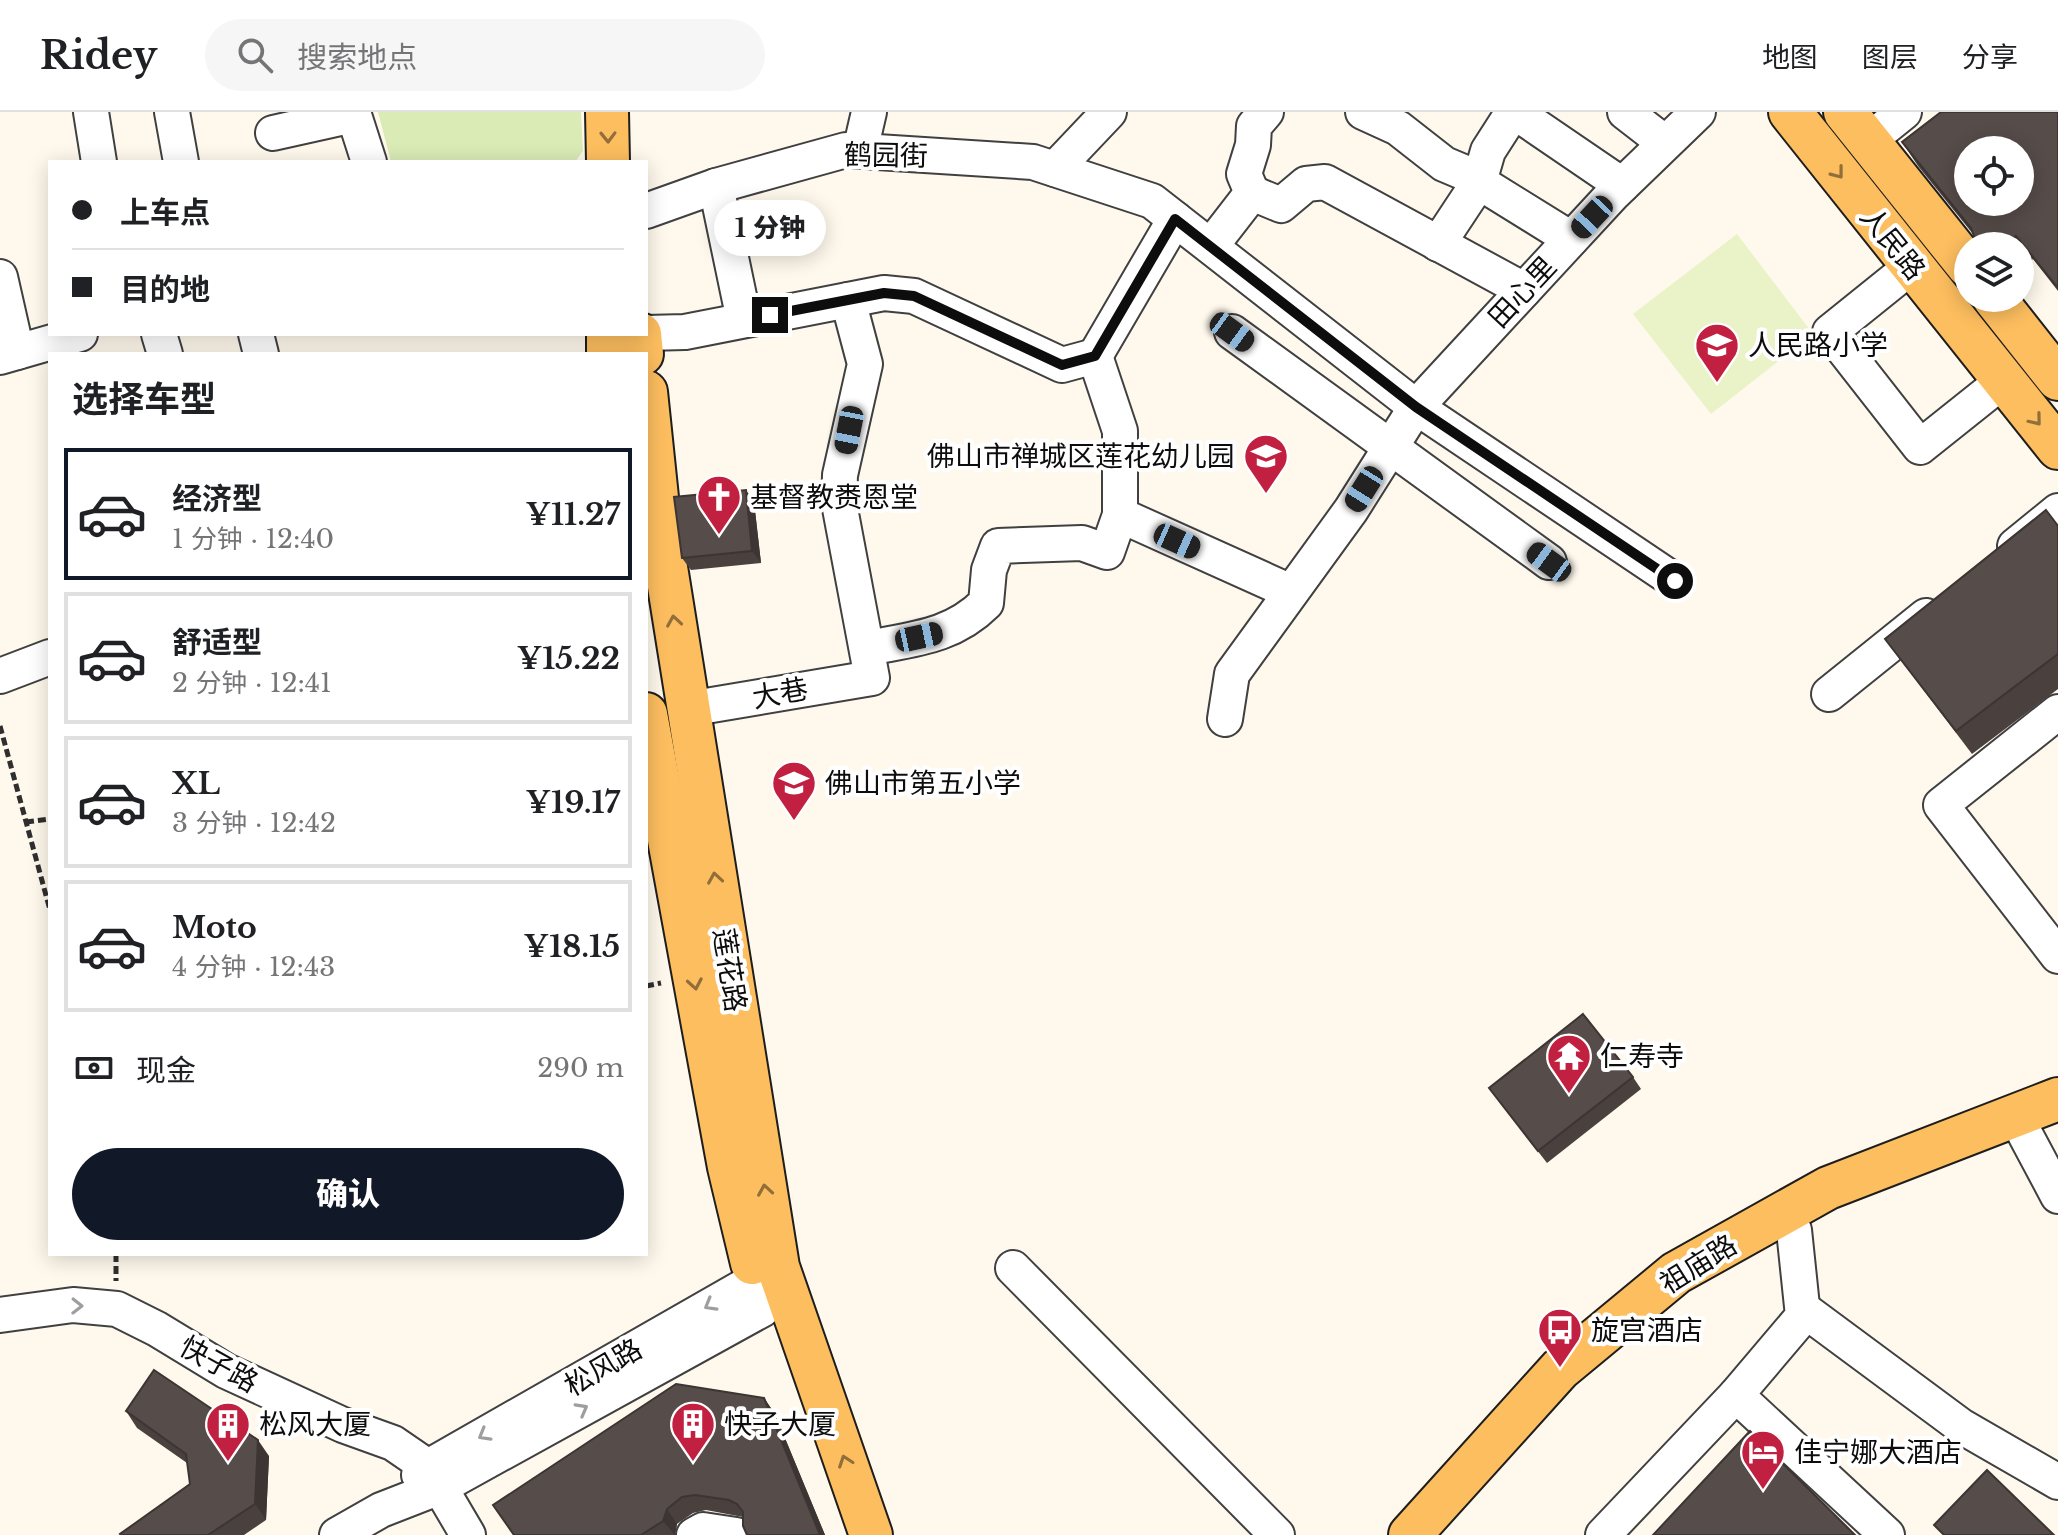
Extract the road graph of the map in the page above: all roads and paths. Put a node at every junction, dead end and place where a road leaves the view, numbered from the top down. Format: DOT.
graph roads {
  1 [pos="91,112"];
  2 [pos="172,112"];
  3 [pos="607,112"];
  4 [pos="636,112"];
  5 [pos="869,112"];
  6 [pos="1109,112"];
  7 [pos="1266,112"];
  8 [pos="1363,112"];
  9 [pos="1514,112"];
  10 [pos="1625,112"];
  11 [pos="1698,112"];
  12 [pos="1790,112"];
  13 [pos="1904,112"];
  14 [pos="354,114"];
  15 [pos="1857,126"];
  16 [pos="273,131"];
  17 [pos="1665,143"];
  18 [pos="860,151"];
  19 [pos="99,160"];
  20 [pos="181,160"];
  21 [pos="368,160"];
  22 [pos="608,160"];
  23 [pos="637,160"];
  24 [pos="1055,169"];
  25 [pos="1479,182"];
  26 [pos="1622,185"];
  27 [pos="716,186"];
  28 [pos="1252,193"];
  29 [pos="648,210"];
  30 [pos="1175,219"];
  31 [pos="1571,239"];
  32 [pos="1438,244"];
  33 [pos="1211,246"];
  34 [pos="1954,248"];
  35 [pos="1912,266"];
  36 [pos="0,277"];
  37 [pos="1524,290"];
  38 [pos="848,300"];
  39 [pos="2005,312"];
  40 [pos="744,320"];
  41 [pos="1232,332"];
  42 [pos="648,333"];
  43 [pos="73,336"];
  44 [pos="8,354"];
  45 [pos="1095,356"];
  46 [pos="2058,379"];
  47 [pos="2004,380"];
  48 [pos="1416,407"];
  49 [pos="648,411"];
  50 [pos="1390,448"];
  51 [pos="2058,448"];
  52 [pos="2058,511"];
  53 [pos="1120,515"];
  54 [pos="1549,562"];
  55 [pos="1986,569"];
  56 [pos="1675,581"];
  57 [pos="1291,592"];
  58 [pos="1949,598"];
  59 [pos="48,658"];
  60 [pos="870,663"];
  61 [pos="0,676"];
  62 [pos="1829,694"];
  63 [pos="688,709"];
  64 [pos="2058,712"];
  65 [pos="1225,719"];
  66 [pos="648,725"];
  67 [pos="0,726"];
  68 [pos="48,819"];
  69 [pos="26,822"];
  70 [pos="48,903"];
  71 [pos="2058,956"];
  72 [pos="2058,1099"];
  73 [pos="2042,1128"];
  74 [pos="2058,1196"];
  75 [pos="1794,1230"];
  76 [pos="1013,1268"];
  77 [pos="771,1288"];
  78 [pos="1803,1309"];
  79 [pos="0,1315"];
  80 [pos="1736,1395"];
  81 [pos="434,1477"];
  82 [pos="2058,1482"];
  83 [pos="337,1535"];
  84 [pos="468,1535"];
  85 [pos="694,1535"];
  86 [pos="736,1535"];
  87 [pos="843,1535"];
  88 [pos="871,1535"];
  89 [pos="1277,1535"];
  90 [pos="1410,1535"];
  91 [pos="1432,1535"];
  92 [pos="1603,1535"];
  93 [pos="1887,1535"];
  1 -- 19 [label="street"];
  2 -- 20 [label="street"];
  3 -- 22 [label="main road, one-way"];
  4 -- 23 [label="main road"];
  5 -- 18 [label="street"];
  6 -- 24 [label="street"];
  7 -- 28 [label="street"];
  8 -- 25 [label="street"];
  9 -- 25 [label="street"];
  9 -- 26 [label="street"];
  10 -- 17 [label="street"];
  11 -- 17 [label="street, 田心里"];
  12 -- 35 [label="main road, 人民路, one-way"];
  13 -- 15 [label="street"];
  14 -- 16 [label="street"];
  14 -- 21 [label="street"];
  15 -- 34 [label="main road, 人民路"];
  17 -- 26 [label="street, 田心里"];
  18 -- 24 [label="street, 鹤园街"];
  18 -- 27 [label="street, 鹤园街"];
  24 -- 30 [label="street, 鹤园街"];
  25 -- 31 [label="street"];
  25 -- 32 [label="street"];
  26 -- 31 [label="street, 田心里"];
  27 -- 29 [label="street, 鹤园街"];
  27 -- 40 [label="street"];
  28 -- 32 [label="street"];
  28 -- 33 [label="street"];
  30 -- 33 [label="street, 鹤园街"];
  30 -- 45 [label="street"];
  31 -- 37 [label="street, 田心里"];
  32 -- 37 [label="street"];
  33 -- 48 [label="street, 鹤园街"];
  35 -- 47 [label="main road, 人民路"];
  35 -- 47 [label="street"];
  36 -- 44 [label="street"];
  37 -- 48 [label="street, 田心里"];
  38 -- 40 [label="street"];
  38 -- 45 [label="street"];
  38 -- 60 [label="street"];
  39 -- 46 [label="main road"];
  40 -- 42 [label="street"];
  41 -- 50 [label="street"];
  43 -- 44 [label="street"];
  45 -- 53 [label="street"];
  47 -- 51 [label="main road, 人民路, one-way"];
  48 -- 50 [label="street, 田心里"];
  48 -- 56 [label="street, 鹤园街"];
  63 -- 49 [label="main road, 莲花路, one-way"];
  50 -- 54 [label="street"];
  50 -- 57 [label="street, 田心里"];
  52 -- 55 [label="street"];
  53 -- 57 [label="street"];
  53 -- 60 [label="street, 大巷"];
  57 -- 65 [label="street, 田心里"];
  58 -- 62 [label="street"];
  59 -- 61 [label="street"];
  60 -- 63 [label="street, 大巷"];
  77 -- 63 [label="main road, 莲花路, one-way"];
  64 -- 71 [label="street"];
  66 -- 77 [label="main road, 莲花路, one-way"];
  67 -- 69 [label="path"];
  68 -- 69 [label="path"];
  69 -- 70 [label="path"];
  72 -- 90 [label="main road, 祖庙路"];
  73 -- 74 [label="street"];
  73 -- 75 [label="main road, 祖庙路"];
  75 -- 78 [label="street"];
  75 -- 91 [label="main road, 祖庙路"];
  76 -- 89 [label="street"];
  77 -- 81 [label="street, 松风路"];
  77 -- 87 [label="main road, 莲花路"];
  88 -- 77 [label="main road, 莲花路, one-way"];
  78 -- 80 [label="street"];
  78 -- 82 [label="street"];
  79 -- 81 [label="street, 快子路, one-way"];
  80 -- 92 [label="street"];
  80 -- 93 [label="street"];
  81 -- 83 [label="street, 松风路"];
  81 -- 84 [label="street"];
  85 -- 86 [label="street"];
}
